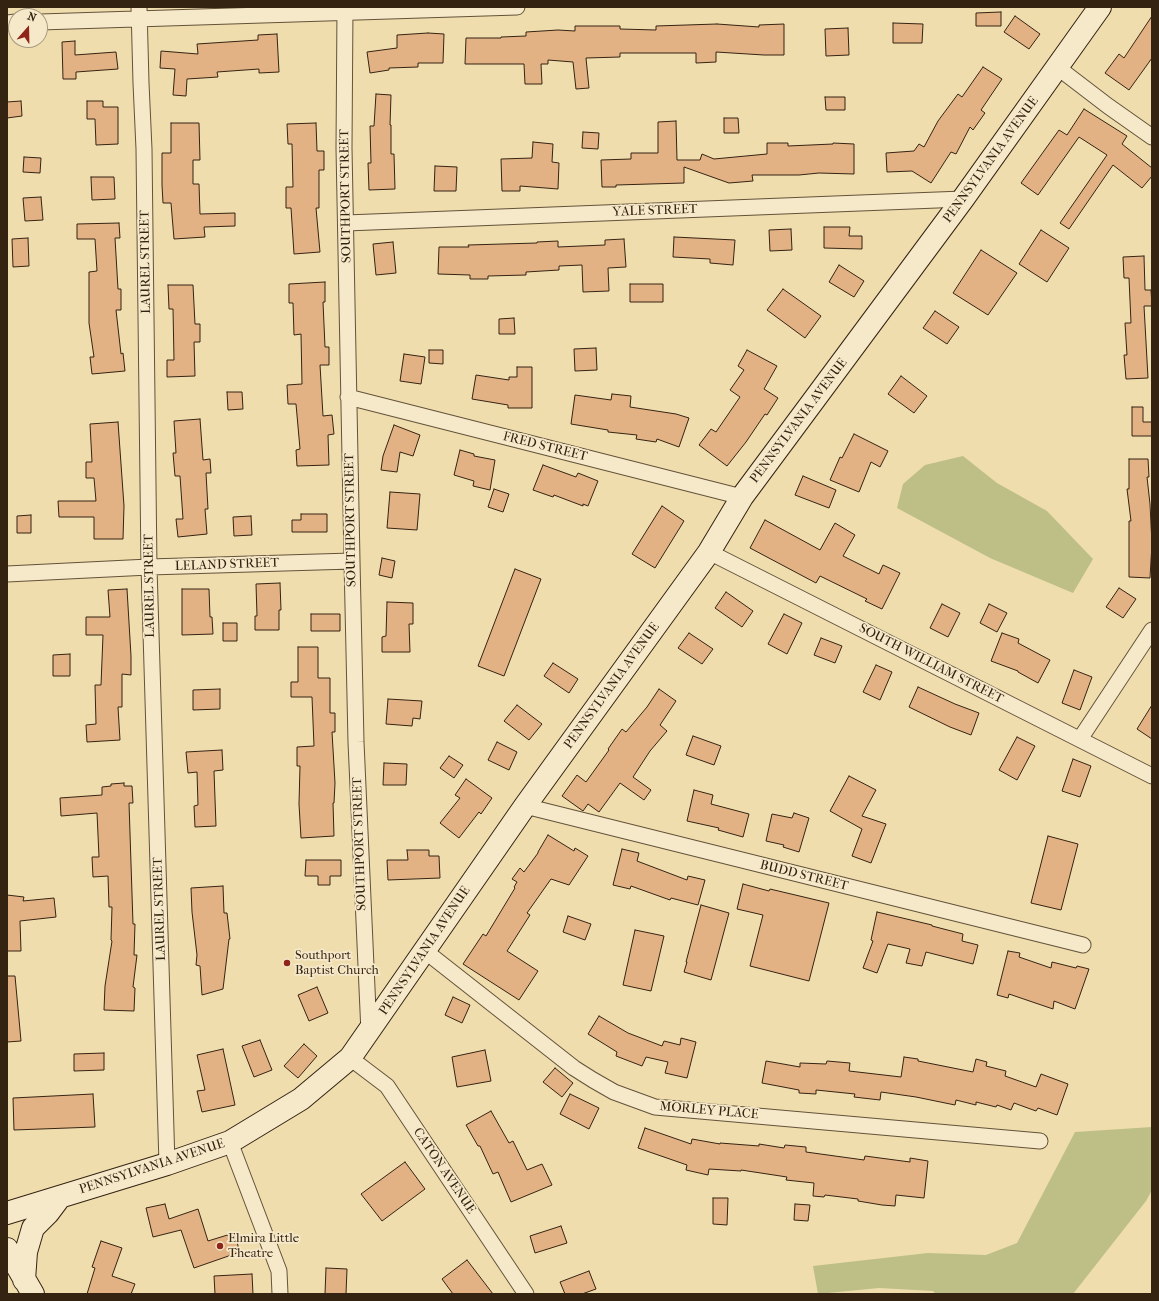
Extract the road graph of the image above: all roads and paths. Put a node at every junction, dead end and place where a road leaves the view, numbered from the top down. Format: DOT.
graph roads {
  1 [pos="517,7"];
  2 [pos="1100,7"];
  3 [pos="345,10"];
  4 [pos="140,13"];
  5 [pos="48,21"];
  6 [pos="1057,67"];
  7 [pos="1152,137"];
  8 [pos="964,199"];
  9 [pos="346,223"];
  10 [pos="348,397"];
  11 [pos="742,497"];
  12 [pos="709,552"];
  13 [pos="352,561"];
  14 [pos="149,567"];
  15 [pos="7,574"];
  16 [pos="1152,630"];
  17 [pos="1080,739"];
  18 [pos="1152,776"];
  19 [pos="524,806"];
  20 [pos="1082,945"];
  21 [pos="425,952"];
  22 [pos="369,1033"];
  23 [pos="350,1058"];
  24 [pos="1040,1141"];
  25 [pos="230,1142"];
  26 [pos="167,1164"];
  27 [pos="60,1197"];
  28 [pos="7,1213"];
  29 [pos="7,1249"];
  30 [pos="29,1287"];
  31 [pos="280,1294"];
  32 [pos="526,1294"];
  1 -- 3 [label="street"];
  2 -- 6 [label="main road, PENNSYLVANIA AVENUE"];
  3 -- 4 [label="street"];
  3 -- 9 [label="street, SOUTHPORT STREET"];
  4 -- 5 [label="street"];
  4 -- 14 [label="street, LAUREL STREET"];
  6 -- 7 [label="street"];
  6 -- 8 [label="main road, PENNSYLVANIA AVENUE"];
  8 -- 9 [label="street, YALE STREET"];
  8 -- 11 [label="main road, PENNSYLVANIA AVENUE"];
  9 -- 10 [label="street, SOUTHPORT STREET"];
  10 -- 11 [label="street, FRED STREET"];
  10 -- 13 [label="street, SOUTHPORT STREET"];
  11 -- 12 [label="main road, PENNSYLVANIA AVENUE"];
  12 -- 17 [label="street, SOUTH WILLIAM STREET"];
  12 -- 19 [label="main road, PENNSYLVANIA AVENUE"];
  13 -- 14 [label="street, LELAND STREET"];
  13 -- 22 [label="street, SOUTHPORT STREET"];
  14 -- 15 [label="street, LELAND STREET"];
  14 -- 26 [label="street, LAUREL STREET"];
  16 -- 17 [label="street"];
  17 -- 18 [label="street, SOUTH WILLIAM STREET"];
  19 -- 20 [label="street, BUDD STREET"];
  19 -- 21 [label="main road, PENNSYLVANIA AVENUE"];
  21 -- 22 [label="main road, PENNSYLVANIA AVENUE"];
  21 -- 24 [label="street, MORLEY PLACE"];
  22 -- 23 [label="main road, PENNSYLVANIA AVENUE"];
  23 -- 25 [label="main road, PENNSYLVANIA AVENUE"];
  23 -- 32 [label="street, CATON AVENUE"];
  25 -- 26 [label="main road, PENNSYLVANIA AVENUE"];
  25 -- 31 [label="street"];
  26 -- 27 [label="main road, PENNSYLVANIA AVENUE"];
  27 -- 28 [label="main road, PENNSYLVANIA AVENUE"];
  27 -- 30 [label="main road"];
  29 -- 30 [label="main road"];
}
